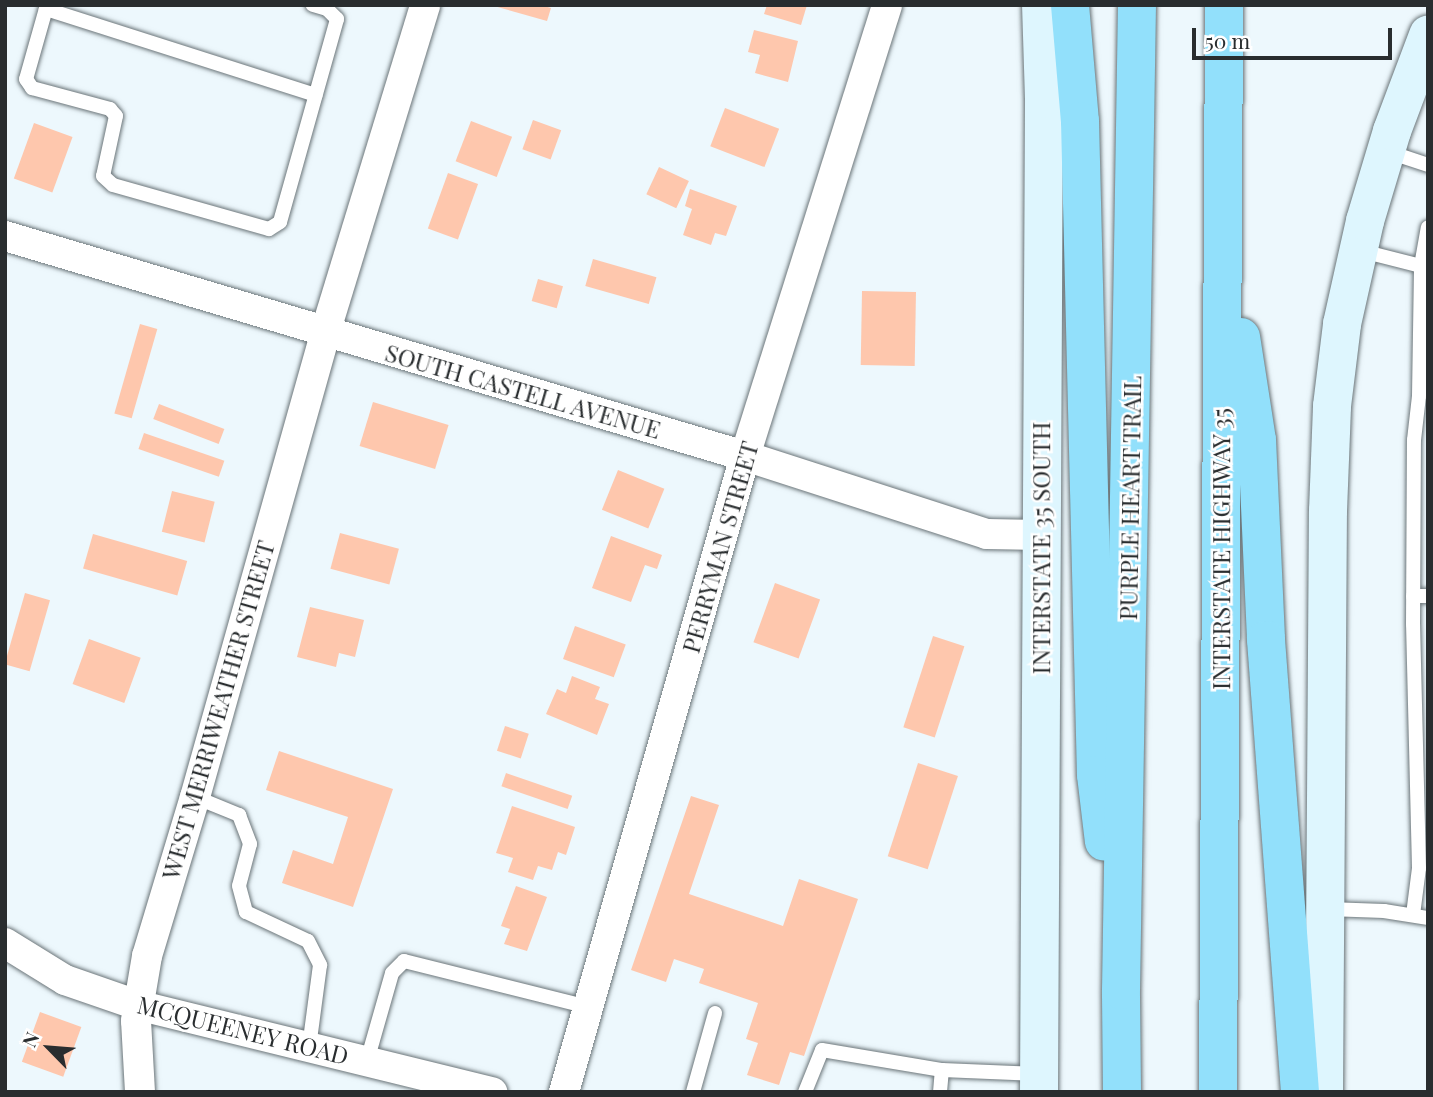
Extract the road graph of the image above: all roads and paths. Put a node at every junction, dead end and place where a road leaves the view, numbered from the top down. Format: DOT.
graph roads {
  1 [pos="313,5"];
  2 [pos="425,5"];
  3 [pos="887,5"];
  4 [pos="1041,5"];
  5 [pos="1070,5"];
  6 [pos="1137,5"];
  7 [pos="1224,5"];
  8 [pos="47,7"];
  9 [pos="1428,35"];
  10 [pos="316,95"];
  11 [pos="1385,151"];
  12 [pos="1428,165"];
  13 [pos="1223,215"];
  14 [pos="1428,228"];
  15 [pos="5,236"];
  16 [pos="1358,250"];
  17 [pos="1422,266"];
  18 [pos="1424,311"];
  19 [pos="325,333"];
  20 [pos="1421,441"];
  21 [pos="745,456"];
  22 [pos="1041,535"];
  23 [pos="1421,596"];
  24 [pos="1421,674"];
  25 [pos="195,797"];
  26 [pos="1423,850"];
  27 [pos="1325,909"];
  28 [pos="1421,917"];
  29 [pos="5,943"];
  30 [pos="1121,990"];
  31 [pos="137,1004"];
  32 [pos="590,1007"];
  33 [pos="715,1013"];
  34 [pos="309,1047"];
  35 [pos="367,1061"];
  36 [pos="942,1070"];
  37 [pos="1039,1083"];
  38 [pos="140,1092"];
  39 [pos="492,1092"];
  40 [pos="564,1092"];
  41 [pos="692,1092"];
  42 [pos="806,1092"];
  43 [pos="940,1092"];
  44 [pos="1122,1092"];
  45 [pos="1218,1092"];
  46 [pos="1300,1092"];
  47 [pos="1325,1092"];
  1 -- 10 [label="lane"];
  2 -- 19 [label="street, WEST MERRIWEATHER STREET"];
  3 -- 21 [label="street, PERRYMAN STREET"];
  4 -- 22 [label="main road, INTERSTATE 35 SOUTH"];
  5 -- 30 [label="highway"];
  6 -- 30 [label="highway, PURPLE HEART TRAIL"];
  7 -- 13 [label="highway, INTERSTATE HIGHWAY 35"];
  8 -- 10 [label="lane"];
  8 -- 10 [label="lane"];
  9 -- 11 [label="main road"];
  11 -- 12 [label="lane"];
  11 -- 16 [label="main road"];
  13 -- 45 [label="highway, INTERSTATE HIGHWAY 35"];
  13 -- 46 [label="highway"];
  14 -- 17 [label="lane"];
  15 -- 19 [label="street, SOUTH CASTELL AVENUE"];
  16 -- 17 [label="lane"];
  16 -- 27 [label="main road"];
  17 -- 18 [label="lane"];
  18 -- 20 [label="lane"];
  19 -- 21 [label="street, SOUTH CASTELL AVENUE"];
  19 -- 25 [label="street, WEST MERRIWEATHER STREET"];
  20 -- 23 [label="lane"];
  21 -- 22 [label="street, SOUTH CASTELL AVENUE"];
  21 -- 32 [label="street, PERRYMAN STREET"];
  22 -- 37 [label="main road, INTERSTATE 35 SOUTH"];
  23 -- 24 [label="lane"];
  24 -- 26 [label="lane"];
  25 -- 31 [label="street, WEST MERRIWEATHER STREET"];
  25 -- 34 [label="lane"];
  26 -- 28 [label="lane"];
  27 -- 28 [label="lane"];
  27 -- 47 [label="main road"];
  29 -- 31 [label="street, MCQUEENEY ROAD"];
  30 -- 44 [label="highway"];
  31 -- 34 [label="street, MCQUEENEY ROAD"];
  31 -- 38 [label="street, WEST MERRIWEATHER STREET"];
  32 -- 35 [label="lane"];
  32 -- 40 [label="street, PERRYMAN STREET"];
  33 -- 41 [label="lane"];
  34 -- 35 [label="street, MCQUEENEY ROAD"];
  35 -- 39 [label="street, MCQUEENEY ROAD"];
  36 -- 37 [label="lane"];
  36 -- 42 [label="lane"];
  36 -- 43 [label="lane"];
}
